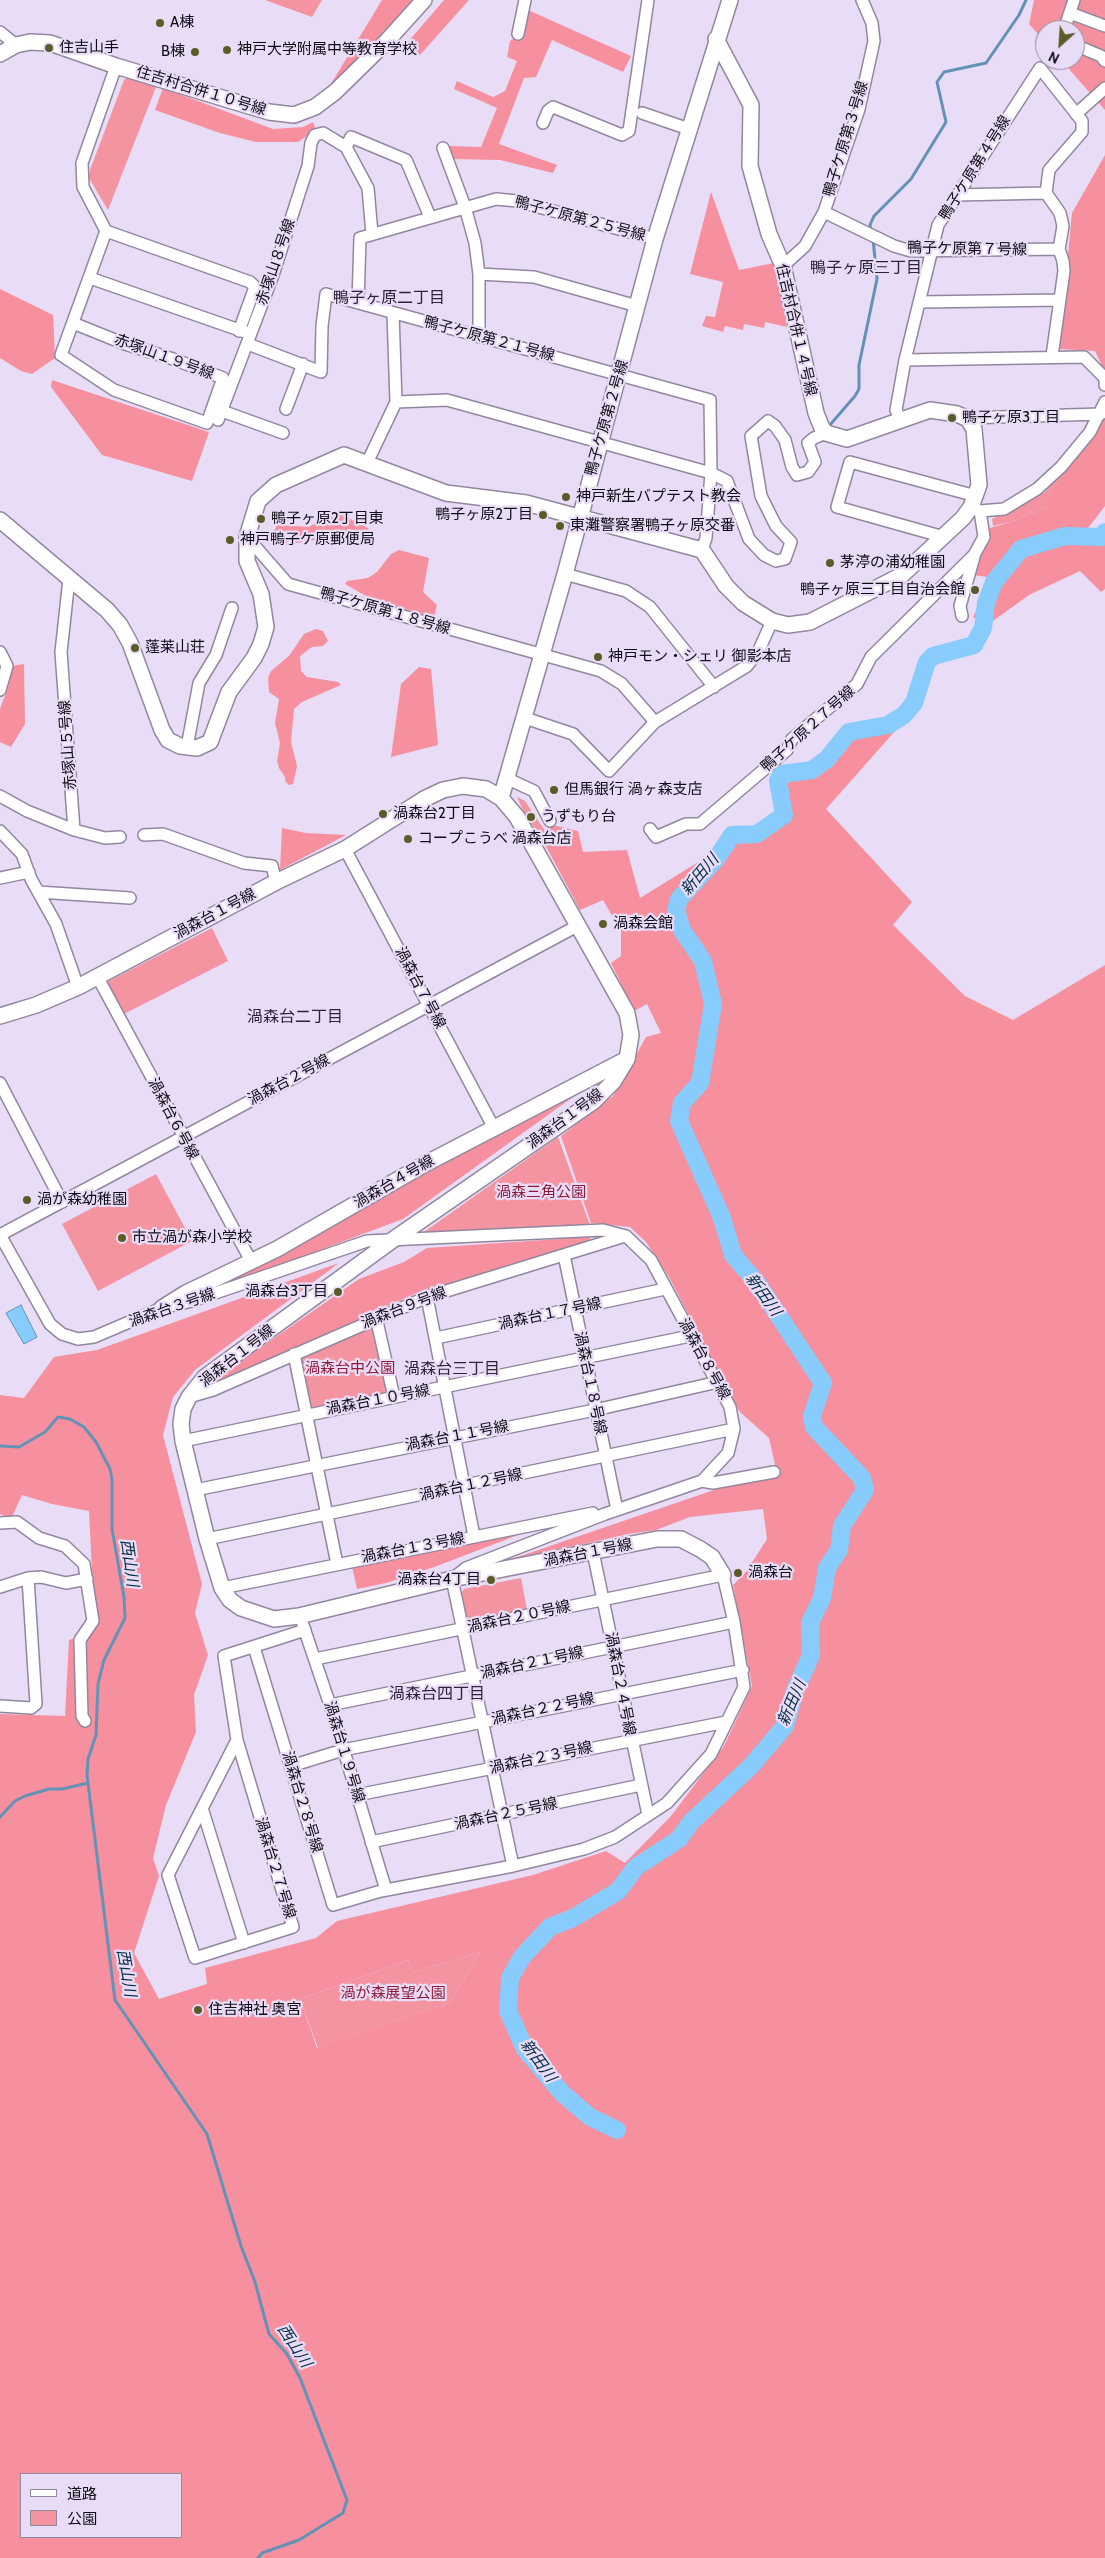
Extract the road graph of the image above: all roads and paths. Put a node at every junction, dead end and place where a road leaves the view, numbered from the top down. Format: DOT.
graph roads {
  1 [pos="424,0"];
  2 [pos="525,0"];
  3 [pos="648,0"];
  4 [pos="730,0"];
  5 [pos="862,0"];
  6 [pos="1074,0"];
  7 [pos="1070,14"];
  8 [pos="1068,20"];
  9 [pos="1105,26"];
  10 [pos="0,32"];
  11 [pos="518,34"];
  12 [pos="716,39"];
  13 [pos="16,45"];
  14 [pos="1085,49"];
  15 [pos="0,54"];
  16 [pos="1105,61"];
  17 [pos="116,66"];
  18 [pos="1105,88"];
  19 [pos="642,113"];
  20 [pos="1076,114"];
  21 [pos="544,123"];
  22 [pos="689,129"];
  23 [pos="346,147"];
  24 [pos="443,148"];
  25 [pos="1046,193"];
  26 [pos="957,195"];
  27 [pos="465,207"];
  28 [pos="824,212"];
  29 [pos="430,217"];
  30 [pos="106,231"];
  31 [pos="372,234"];
  32 [pos="655,239"];
  33 [pos="1059,249"];
  34 [pos="932,251"];
  35 [pos="783,266"];
  36 [pos="478,274"];
  37 [pos="90,278"];
  38 [pos="1060,300"];
  39 [pos="919,302"];
  40 [pos="358,303"];
  41 [pos="637,306"];
  42 [pos="393,313"];
  43 [pos="74,323"];
  44 [pos="239,331"];
  45 [pos="479,337"];
  46 [pos="250,338"];
  47 [pos="1052,356"];
  48 [pos="905,360"];
  49 [pos="303,364"];
  50 [pos="620,374"];
  51 [pos="1105,385"];
  52 [pos="396,402"];
  53 [pos="1105,402"];
  54 [pos="286,409"];
  55 [pos="1101,414"];
  56 [pos="965,418"];
  57 [pos="900,419"];
  58 [pos="283,433"];
  59 [pos="826,433"];
  60 [pos="600,443"];
  61 [pos="367,463"];
  62 [pos="711,473"];
  63 [pos="976,504"];
  64 [pos="580,516"];
  65 [pos="0,520"];
  66 [pos="247,536"];
  67 [pos="944,537"];
  68 [pos="702,550"];
  69 [pos="974,555"];
  70 [pos="565,574"];
  71 [pos="69,579"];
  72 [pos="232,608"];
  73 [pos="962,616"];
  74 [pos="772,621"];
  75 [pos="0,652"];
  76 [pos="542,655"];
  77 [pos="714,687"];
  78 [pos="0,690"];
  79 [pos="525,718"];
  80 [pos="655,722"];
  81 [pos="187,747"];
  82 [pos="508,779"];
  83 [pos="0,796"];
  84 [pos="501,798"];
  85 [pos="550,821"];
  86 [pos="74,830"];
  87 [pos="650,830"];
  88 [pos="0,831"];
  89 [pos="144,835"];
  90 [pos="120,837"];
  91 [pos="345,849"];
  92 [pos="29,872"];
  93 [pos="0,878"];
  94 [pos="276,882"];
  95 [pos="38,892"];
  96 [pos="130,898"];
  97 [pos="579,925"];
  98 [pos="97,976"];
  99 [pos="78,987"];
  100 [pos="429,1005"];
  101 [pos="0,1016"];
  102 [pos="627,1059"];
  103 [pos="0,1083"];
  104 [pos="494,1128"];
  105 [pos="182,1137"];
  106 [pos="62,1202"];
  107 [pos="0,1235"];
  108 [pos="626,1236"];
  109 [pos="394,1239"];
  110 [pos="564,1255"];
  111 [pos="251,1261"];
  112 [pos="665,1289"];
  113 [pos="427,1297"];
  114 [pos="162,1308"];
  115 [pos="575,1309"];
  116 [pos="376,1317"];
  117 [pos="690,1336"];
  118 [pos="436,1338"];
  119 [pos="294,1354"];
  120 [pos="585,1358"];
  121 [pos="718,1382"];
  122 [pos="446,1387"];
  123 [pos="188,1397"];
  124 [pos="394,1397"];
  125 [pos="595,1410"];
  126 [pos="306,1415"];
  127 [pos="734,1429"];
  128 [pos="456,1436"];
  129 [pos="183,1441"];
  130 [pos="605,1457"];
  131 [pos="316,1465"];
  132 [pos="774,1472"];
  133 [pos="702,1481"];
  134 [pos="465,1486"];
  135 [pos="196,1490"];
  136 [pos="617,1510"];
  137 [pos="605,1514"];
  138 [pos="327,1515"];
  139 [pos="0,1523"];
  140 [pos="474,1536"];
  141 [pos="207,1539"];
  142 [pos="593,1552"];
  143 [pos="337,1564"];
  144 [pos="723,1575"];
  145 [pos="28,1578"];
  146 [pos="87,1579"];
  147 [pos="452,1580"];
  148 [pos="0,1587"];
  149 [pos="222,1588"];
  150 [pos="604,1600"];
  151 [pos="734,1622"];
  152 [pos="302,1623"];
  153 [pos="463,1629"];
  154 [pos="612,1646"];
  155 [pos="254,1647"];
  156 [pos="315,1660"];
  157 [pos="743,1670"];
  158 [pos="472,1675"];
  159 [pos="621,1692"];
  160 [pos="330,1705"];
  161 [pos="0,1706"];
  162 [pos="85,1720"];
  163 [pos="482,1722"];
  164 [pos="726,1722"];
  165 [pos="237,1740"];
  166 [pos="631,1740"];
  167 [pos="343,1750"];
  168 [pos="291,1766"];
  169 [pos="492,1769"];
  170 [pos="641,1785"];
  171 [pos="357,1796"];
  172 [pos="202,1808"];
  173 [pos="502,1814"];
  174 [pos="648,1815"];
  175 [pos="371,1842"];
  176 [pos="513,1866"];
  177 [pos="386,1890"];
  178 [pos="244,1943"];
  1 -- 17 [label="street, 住吉村合併１０号線"];
  2 -- 11 [label="street"];
  3 -- 21 [label="street"];
  4 -- 12 [label="street"];
  5 -- 28 [label="street, 鴨子ケ原第３号線"];
  6 -- 7 [label="street"];
  7 -- 8 [label="street"];
  7 -- 9 [label="street"];
  10 -- 13 [label="street"];
  12 -- 22 [label="street, 鴨子ケ原第２号線"];
  12 -- 35 [label="street, 住吉村合併１４号線"];
  13 -- 15 [label="street, 住吉村合併１０号線"];
  13 -- 17 [label="street, 住吉村合併１０号線"];
  14 -- 16 [label="street"];
  17 -- 30 [label="street"];
  18 -- 20 [label="street"];
  19 -- 22 [label="street"];
  20 -- 25 [label="street"];
  20 -- 26 [label="street, 鴨子ケ原第４号線"];
  22 -- 32 [label="street, 鴨子ケ原第２号線"];
  23 -- 29 [label="street"];
  23 -- 31 [label="street"];
  23 -- 46 [label="street, 赤塚山８号線"];
  24 -- 27 [label="street"];
  25 -- 26 [label="street"];
  25 -- 33 [label="street"];
  26 -- 34 [label="street, 鴨子ケ原第４号線"];
  27 -- 29 [label="street, 鴨子ケ原第２５号線"];
  27 -- 32 [label="street, 鴨子ケ原第２５号線"];
  27 -- 36 [label="street"];
  28 -- 34 [label="street, 鴨子ケ原第７号線"];
  28 -- 35 [label="street, 鴨子ケ原第３号線"];
  29 -- 31 [label="street, 鴨子ケ原第２５号線"];
  30 -- 37 [label="street, 赤塚山１９号線"];
  30 -- 44 [label="street"];
  31 -- 40 [label="street, 鴨子ケ原第２５号線"];
  32 -- 41 [label="street, 鴨子ケ原第２号線"];
  33 -- 34 [label="street, 鴨子ケ原第７号線"];
  33 -- 38 [label="street"];
  34 -- 39 [label="street, 鴨子ケ原第４号線"];
  35 -- 59 [label="street, 住吉村合併１４号線"];
  36 -- 41 [label="street"];
  36 -- 45 [label="street"];
  37 -- 43 [label="street, 赤塚山１９号線"];
  37 -- 44 [label="street"];
  38 -- 39 [label="street"];
  38 -- 47 [label="street"];
  39 -- 48 [label="street, 鴨子ケ原第４号線"];
  40 -- 42 [label="street, 鴨子ケ原第２１号線"];
  40 -- 49 [label="street, 鴨子ケ原第２１号線"];
  41 -- 50 [label="street, 鴨子ケ原第２号線"];
  42 -- 45 [label="street, 鴨子ケ原第２１号線"];
  42 -- 52 [label="street"];
  43 -- 43 [label="street, 赤塚山１９号線"];
  44 -- 46 [label="street"];
  45 -- 50 [label="street, 鴨子ケ原第２１号線"];
  46 -- 49 [label="street"];
  46 -- 58 [label="street, 赤塚山８号線"];
  47 -- 48 [label="street"];
  47 -- 51 [label="street"];
  48 -- 57 [label="street, 鴨子ケ原第４号線"];
  49 -- 54 [label="street"];
  50 -- 60 [label="street, 鴨子ケ原第２号線"];
  50 -- 62 [label="street, 鴨子ケ原第２１号線"];
  52 -- 60 [label="street"];
  52 -- 61 [label="street"];
  53 -- 55 [label="street"];
  55 -- 56 [label="street"];
  55 -- 63 [label="street"];
  56 -- 57 [label="street"];
  56 -- 63 [label="street"];
  57 -- 59 [label="street"];
  59 -- 62 [label="street"];
  60 -- 62 [label="street"];
  60 -- 64 [label="street, 鴨子ケ原第２号線"];
  61 -- 64 [label="street"];
  61 -- 66 [label="street"];
  62 -- 68 [label="street"];
  63 -- 67 [label="street"];
  63 -- 67 [label="street"];
  63 -- 69 [label="street, 鴨子ケ原２７号線"];
  64 -- 68 [label="street"];
  64 -- 70 [label="street, 鴨子ケ原第２号線"];
  65 -- 71 [label="street"];
  66 -- 76 [label="street, 鴨子ケ原第１８号線"];
  66 -- 81 [label="street"];
  67 -- 74 [label="street"];
  68 -- 74 [label="street"];
  69 -- 73 [label="street"];
  69 -- 87 [label="street, 鴨子ケ原２７号線"];
  70 -- 76 [label="street, 鴨子ケ原第２号線"];
  70 -- 77 [label="street"];
  71 -- 81 [label="street"];
  71 -- 86 [label="street, 赤塚山５号線"];
  72 -- 81 [label="street"];
  74 -- 77 [label="street"];
  75 -- 78 [label="street"];
  76 -- 79 [label="street, 鴨子ケ原第２号線"];
  76 -- 80 [label="street, 鴨子ケ原第１８号線"];
  77 -- 80 [label="street"];
  79 -- 80 [label="street"];
  79 -- 82 [label="street, 鴨子ケ原第２号線"];
  82 -- 84 [label="street, 鴨子ケ原第２号線"];
  82 -- 85 [label="street"];
  83 -- 86 [label="street"];
  84 -- 91 [label="street, 渦森台１号線"];
  84 -- 97 [label="street, 渦森台１号線"];
  86 -- 90 [label="street"];
  88 -- 92 [label="street"];
  89 -- 94 [label="street"];
  91 -- 94 [label="street, 渦森台１号線"];
  91 -- 100 [label="street, 渦森台７号線"];
  92 -- 93 [label="street"];
  92 -- 95 [label="street"];
  94 -- 98 [label="street, 渦森台１号線"];
  95 -- 96 [label="street"];
  95 -- 99 [label="street"];
  97 -- 100 [label="street, 渦森台２号線"];
  97 -- 102 [label="street, 渦森台１号線"];
  98 -- 99 [label="street, 渦森台１号線"];
  98 -- 105 [label="street, 渦森台６号線"];
  99 -- 101 [label="street, 渦森台１号線"];
  100 -- 104 [label="street, 渦森台７号線"];
  100 -- 105 [label="street, 渦森台２号線"];
  102 -- 104 [label="street, 渦森台４号線"];
  102 -- 109 [label="street, 渦森台１号線"];
  103 -- 106 [label="street"];
  104 -- 111 [label="street, 渦森台４号線"];
  105 -- 106 [label="street, 渦森台２号線"];
  105 -- 111 [label="street, 渦森台６号線"];
  106 -- 107 [label="street, 渦森台２号線"];
  107 -- 114 [label="street, 渦森台３号線"];
  108 -- 109 [label="street"];
  108 -- 110 [label="street, 渦森台９号線"];
  108 -- 112 [label="street, 渦森台８号線"];
  109 -- 114 [label="street, 渦森台３号線"];
  109 -- 123 [label="street, 渦森台１号線"];
  110 -- 113 [label="street, 渦森台９号線"];
  110 -- 115 [label="street, 渦森台１８号線"];
  111 -- 114 [label="street, 渦森台４号線"];
  112 -- 115 [label="street, 渦森台１７号線"];
  112 -- 117 [label="street, 渦森台８号線"];
  113 -- 116 [label="street, 渦森台９号線"];
  113 -- 118 [label="street"];
  115 -- 118 [label="street, 渦森台１７号線"];
  115 -- 120 [label="street, 渦森台１８号線"];
  116 -- 119 [label="street, 渦森台９号線"];
  116 -- 124 [label="street"];
  117 -- 120 [label="street, 渦森台１０号線"];
  117 -- 121 [label="street, 渦森台８号線"];
  118 -- 122 [label="street"];
  119 -- 123 [label="street, 渦森台９号線"];
  119 -- 126 [label="street"];
  120 -- 122 [label="street, 渦森台１０号線"];
  120 -- 125 [label="street, 渦森台１８号線"];
  121 -- 125 [label="street, 渦森台１１号線"];
  121 -- 127 [label="street, 渦森台８号線"];
  122 -- 124 [label="street, 渦森台１０号線"];
  122 -- 128 [label="street"];
  123 -- 129 [label="street, 渦森台１号線"];
  124 -- 126 [label="street, 渦森台１０号線"];
  125 -- 128 [label="street, 渦森台１１号線"];
  125 -- 130 [label="street, 渦森台１８号線"];
  126 -- 129 [label="street, 渦森台１０号線"];
  126 -- 131 [label="street"];
  127 -- 130 [label="street, 渦森台１２号線"];
  127 -- 133 [label="street, 渦森台８号線"];
  128 -- 131 [label="street, 渦森台１１号線"];
  128 -- 134 [label="street"];
  129 -- 135 [label="street, 渦森台１号線"];
  130 -- 134 [label="street, 渦森台１２号線"];
  130 -- 136 [label="street, 渦森台１８号線"];
  131 -- 135 [label="street, 渦森台１１号線"];
  131 -- 138 [label="street"];
  132 -- 133 [label="street"];
  133 -- 136 [label="street, 渦森台８号線"];
  134 -- 138 [label="street, 渦森台１２号線"];
  134 -- 140 [label="street"];
  135 -- 141 [label="street, 渦森台１号線"];
  136 -- 137 [label="street, 渦森台８号線"];
  137 -- 140 [label="street, 渦森台１３号線"];
  137 -- 147 [label="street, 渦森台８号線"];
  138 -- 141 [label="street, 渦森台１２号線"];
  138 -- 143 [label="street"];
  139 -- 146 [label="street"];
  140 -- 143 [label="street, 渦森台１３号線"];
  141 -- 149 [label="street, 渦森台１号線"];
  142 -- 144 [label="street, 渦森台１号線"];
  142 -- 147 [label="street, 渦森台１号線"];
  142 -- 150 [label="street, 渦森台２４号線"];
  143 -- 149 [label="street, 渦森台１３号線"];
  144 -- 150 [label="street, 渦森台２０号線"];
  144 -- 151 [label="street, 渦森台１号線"];
  145 -- 146 [label="street"];
  145 -- 148 [label="street"];
  145 -- 161 [label="street"];
  146 -- 162 [label="street"];
  147 -- 152 [label="street, 渦森台１号線"];
  147 -- 153 [label="street"];
  149 -- 152 [label="street, 渦森台１号線"];
  150 -- 153 [label="street, 渦森台２０号線"];
  150 -- 154 [label="street, 渦森台２４号線"];
  151 -- 154 [label="street, 渦森台２１号線"];
  151 -- 157 [label="street, 渦森台１号線"];
  152 -- 155 [label="street, 渦森台２７号線"];
  152 -- 156 [label="street, 渦森台１９号線"];
  153 -- 156 [label="street, 渦森台２０号線"];
  153 -- 158 [label="street"];
  154 -- 158 [label="street, 渦森台２１号線"];
  154 -- 159 [label="street, 渦森台２４号線"];
  155 -- 165 [label="street, 渦森台２７号線"];
  155 -- 168 [label="street, 渦森台２８号線"];
  156 -- 160 [label="street, 渦森台１９号線"];
  157 -- 159 [label="street, 渦森台２２号線"];
  157 -- 164 [label="street, 渦森台１号線"];
  158 -- 160 [label="street, 渦森台２１号線"];
  158 -- 163 [label="street"];
  159 -- 163 [label="street, 渦森台２２号線"];
  159 -- 166 [label="street, 渦森台２４号線"];
  160 -- 167 [label="street, 渦森台１９号線"];
  163 -- 167 [label="street, 渦森台２２号線"];
  163 -- 169 [label="street"];
  164 -- 166 [label="street, 渦森台２３号線"];
  164 -- 174 [label="street, 渦森台１号線"];
  165 -- 172 [label="street, 渦森台２７号線"];
  165 -- 178 [label="street, 渦森台２７号線"];
  166 -- 169 [label="street, 渦森台２３号線"];
  166 -- 170 [label="street, 渦森台２４号線"];
  167 -- 168 [label="street, 渦森台２２号線"];
  167 -- 171 [label="street, 渦森台１９号線"];
  168 -- 177 [label="street, 渦森台２８号線"];
  169 -- 171 [label="street, 渦森台２３号線"];
  169 -- 173 [label="street"];
  170 -- 173 [label="street, 渦森台２５号線"];
  170 -- 174 [label="street, 渦森台２４号線"];
  171 -- 175 [label="street, 渦森台１９号線"];
  172 -- 178 [label="street"];
  172 -- 178 [label="street, 渦森台２７号線"];
  173 -- 175 [label="street, 渦森台２５号線"];
  173 -- 176 [label="street"];
  174 -- 176 [label="street, 渦森台１号線"];
  175 -- 177 [label="street, 渦森台１９号線"];
  176 -- 177 [label="street, 渦森台１号線"];
}
